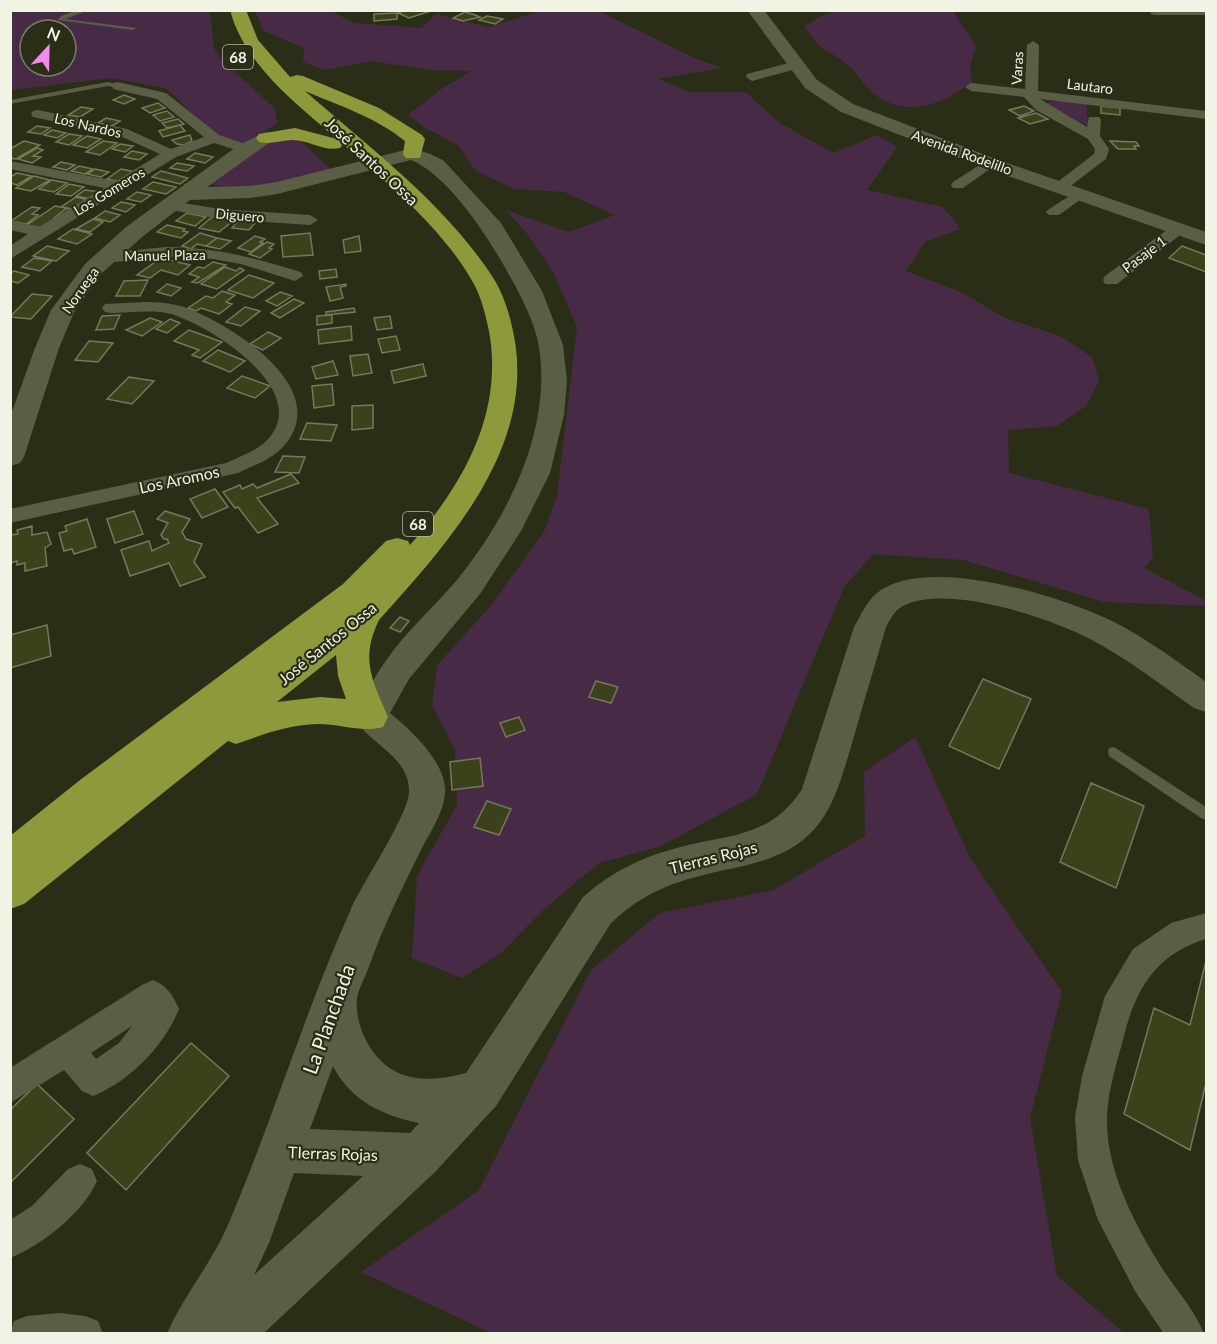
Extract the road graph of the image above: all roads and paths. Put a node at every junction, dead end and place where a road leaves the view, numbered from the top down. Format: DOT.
graph roads {
  1 [pos="86,10"];
  2 [pos="238,10"];
  3 [pos="755,10"];
  4 [pos="1155,12"];
  5 [pos="1206,12"];
  6 [pos="133,28"];
  7 [pos="1033,45"];
  8 [pos="255,62"];
  9 [pos="796,65"];
  10 [pos="753,77"];
  11 [pos="118,86"];
  12 [pos="971,87"];
  13 [pos="1030,94"];
  14 [pos="1094,101"];
  15 [pos="10,102"];
  16 [pos="278,105"];
  17 [pos="38,114"];
  18 [pos="1206,115"];
  19 [pos="1094,136"];
  20 [pos="214,138"];
  21 [pos="266,138"];
  22 [pos="333,144"];
  23 [pos="246,149"];
  24 [pos="171,154"];
  25 [pos="405,156"];
  26 [pos="989,163"];
  27 [pos="10,165"];
  28 [pos="958,185"];
  29 [pos="119,186"];
  30 [pos="1060,187"];
  31 [pos="1079,194"];
  32 [pos="179,200"];
  33 [pos="1054,212"];
  34 [pos="310,220"];
  35 [pos="10,225"];
  36 [pos="1178,229"];
  37 [pos="41,232"];
  38 [pos="1205,236"];
  39 [pos="10,254"];
  40 [pos="104,258"];
  41 [pos="295,276"];
  42 [pos="1111,280"];
  43 [pos="111,308"];
  44 [pos="10,457"];
  45 [pos="10,516"];
  46 [pos="367,613"];
  47 [pos="1206,699"];
  48 [pos="371,717"];
  49 [pos="1114,752"];
  50 [pos="184,757"];
  51 [pos="1206,814"];
  52 [pos="10,859"];
  53 [pos="10,892"];
  54 [pos="1206,926"];
  55 [pos="340,986"];
  56 [pos="68,1050"];
  57 [pos="10,1087"];
  58 [pos="480,1090"];
  59 [pos="280,1150"];
  60 [pos="419,1156"];
  61 [pos="80,1180"];
  62 [pos="10,1241"];
  63 [pos="27,1334"];
  64 [pos="85,1334"];
  65 [pos="192,1334"];
  66 [pos="226,1334"];
  67 [pos="1186,1334"];
  1 -- 6 [label="lane"];
  2 -- 8 [label="highway, José Santos Ossa / 68"];
  3 -- 9 [label="street, Avenida Rodelillo"];
  4 -- 5 [label="street"];
  7 -- 13 [label="street, Varas"];
  8 -- 16 [label="highway, José Santos Ossa / 68"];
  8 -- 25 [label="highway"];
  8 -- 46 [label="highway, José Santos Ossa / 68"];
  9 -- 10 [label="street"];
  9 -- 26 [label="street, Avenida Rodelillo"];
  11 -- 15 [label="lane"];
  11 -- 20 [label="street"];
  12 -- 13 [label="street, Lautaro"];
  13 -- 14 [label="street, Lautaro"];
  13 -- 19 [label="street"];
  14 -- 18 [label="street, Lautaro"];
  14 -- 19 [label="street"];
  16 -- 21 [label="highway"];
  16 -- 22 [label="highway, José Santos Ossa / 68"];
  17 -- 24 [label="street, Los Nardos"];
  19 -- 30 [label="street"];
  20 -- 23 [label="street"];
  20 -- 24 [label="street, Los Gomeros"];
  21 -- 22 [label="highway"];
  21 -- 23 [label="street, Noruega"];
  22 -- 52 [label="highway, José Santos Ossa / 68"];
  23 -- 32 [label="street, Noruega"];
  24 -- 29 [label="street, Los Gomeros"];
  25 -- 32 [label="street"];
  25 -- 48 [label="street"];
  26 -- 28 [label="street"];
  26 -- 30 [label="street, Avenida Rodelillo"];
  27 -- 29 [label="street"];
  29 -- 37 [label="street, Los Gomeros"];
  30 -- 31 [label="street, Avenida Rodelillo"];
  31 -- 33 [label="street"];
  31 -- 36 [label="street, Avenida Rodelillo"];
  32 -- 34 [label="street, Diguero"];
  32 -- 40 [label="street, Noruega"];
  35 -- 37 [label="street"];
  36 -- 38 [label="street, Avenida Rodelillo"];
  36 -- 42 [label="street, Pasaje 1"];
  37 -- 39 [label="street, Los Gomeros"];
  40 -- 41 [label="street, Manuel Plaza"];
  40 -- 44 [label="street, Noruega"];
  43 -- 45 [label="street, Los Aromos"];
  46 -- 48 [label="highway"];
  46 -- 50 [label="highway, José Santos Ossa / 68"];
  47 -- 58 [label="street, TIerras Rojas"];
  48 -- 50 [label="highway"];
  48 -- 55 [label="street, La Planchada"];
  49 -- 51 [label="lane"];
  50 -- 53 [label="highway, José Santos Ossa / 68"];
  54 -- 67 [label="street"];
  55 -- 58 [label="street"];
  55 -- 59 [label="street, La Planchada"];
  56 -- 57 [label="street"];
  58 -- 60 [label="street, TIerras Rojas"];
  59 -- 60 [label="street, TIerras Rojas"];
  59 -- 65 [label="street, La Planchada"];
  60 -- 66 [label="street"];
  61 -- 62 [label="street"];
  63 -- 64 [label="street"];
}
